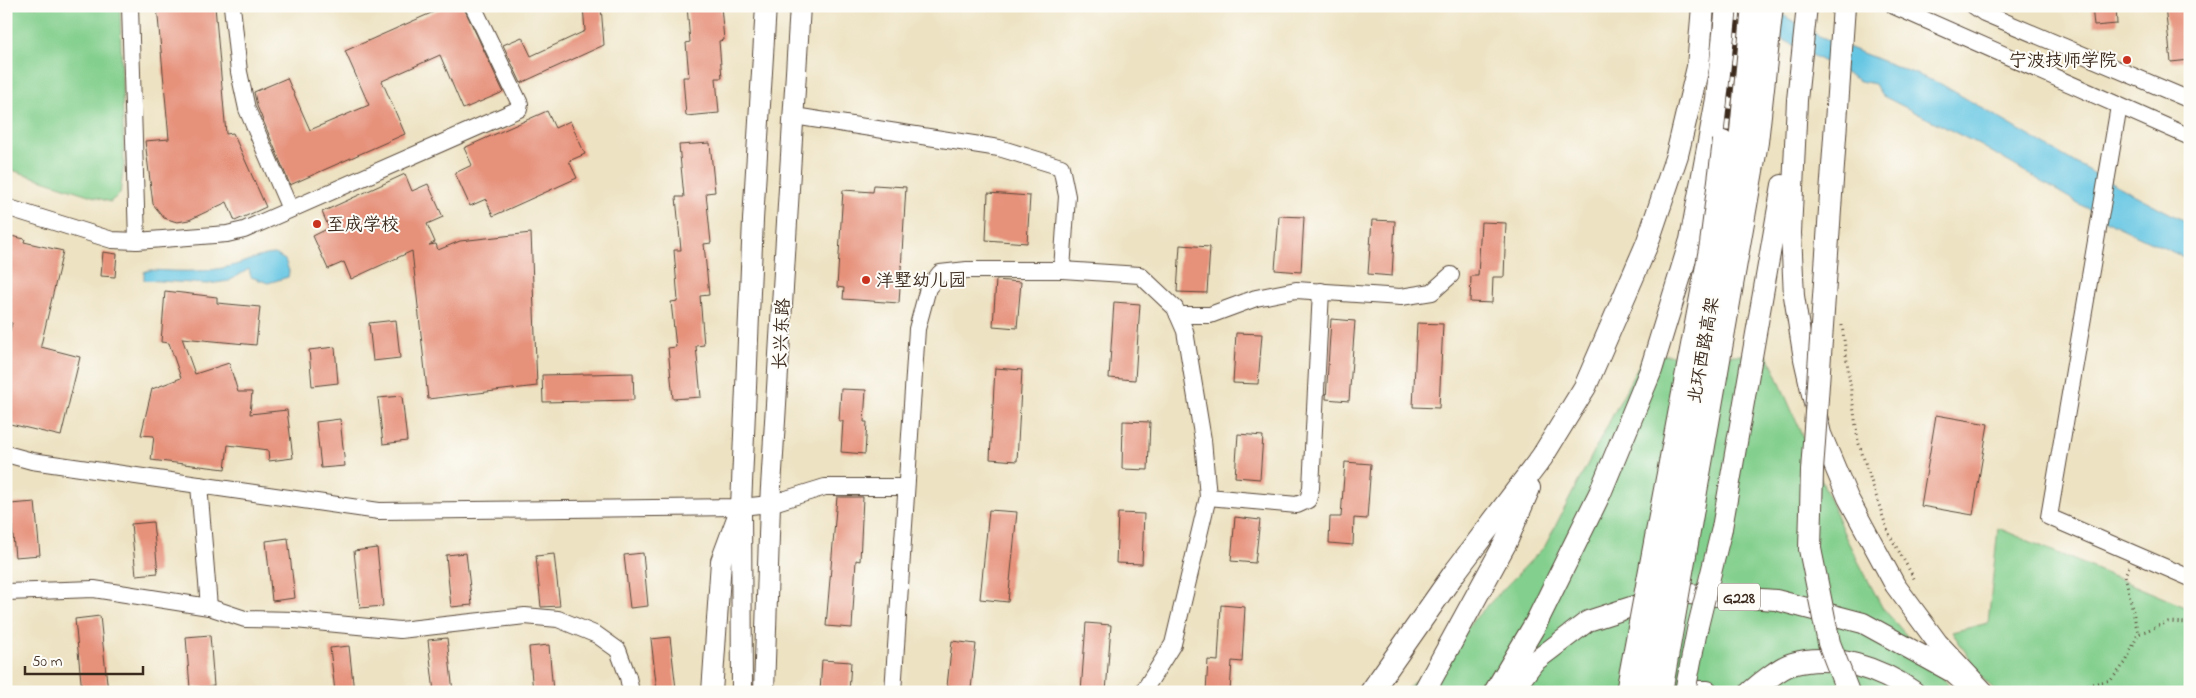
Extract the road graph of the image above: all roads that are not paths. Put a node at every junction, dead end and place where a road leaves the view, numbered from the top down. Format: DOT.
graph roads {
  1 [pos="130,6"];
  2 [pos="232,6"];
  3 [pos="473,6"];
  4 [pos="766,6"];
  5 [pos="800,6"];
  6 [pos="1703,6"];
  7 [pos="1727,6"];
  8 [pos="1740,6"];
  9 [pos="1753,6"];
  10 [pos="1772,6"];
  11 [pos="1807,6"];
  12 [pos="1844,6"];
  13 [pos="1894,6"];
  14 [pos="1974,6"];
  15 [pos="1797,100"];
  16 [pos="2190,100"];
  17 [pos="2119,106"];
  18 [pos="794,116"];
  19 [pos="2190,137"];
  20 [pos="6,207"];
  21 [pos="290,209"];
  22 [pos="137,241"];
  23 [pos="1062,270"];
  24 [pos="1451,275"];
  25 [pos="1321,291"];
  26 [pos="1178,315"];
  27 [pos="6,454"];
  28 [pos="1542,457"];
  29 [pos="199,485"];
  30 [pos="905,487"];
  31 [pos="1208,497"];
  32 [pos="770,504"];
  33 [pos="741,507"];
  34 [pos="2190,578"];
  35 [pos="6,592"];
  36 [pos="209,608"];
  37 [pos="631,692"];
  38 [pos="712,692"];
  39 [pos="742,692"];
  40 [pos="764,692"];
  41 [pos="893,692"];
  42 [pos="1143,692"];
  43 [pos="1372,692"];
  44 [pos="1424,692"];
  45 [pos="1495,692"];
  46 [pos="1512,692"];
  47 [pos="1626,692"];
  48 [pos="1640,692"];
  49 [pos="1661,692"];
  50 [pos="1684,692"];
  51 [pos="1698,692"];
  52 [pos="1707,692"];
  53 [pos="1751,692"];
  54 [pos="1848,692"];
  55 [pos="1913,692"];
  56 [pos="1977,692"];
  57 [pos="1984,692"];
  1 -- 22 [label="street"];
  2 -- 21 [label="street"];
  3 -- 21 [label="street"];
  4 -- 33 [label="main road, 长兴东路"];
  5 -- 18 [label="main road, 长兴东路"];
  6 -- 28 [label="highway"];
  7 -- 45 [label="highway"];
  8 -- 47 [label="main road, bridge"];
  9 -- 48 [label="highway, 北环西路高架, bridge"];
  10 -- 49 [label="highway, 北环西路高架, bridge"];
  11 -- 15 [label="main road"];
  12 -- 54 [label="highway, bridge"];
  13 -- 17 [label="street"];
  14 -- 16 [label="street"];
  15 -- 50 [label="main road, bridge"];
  15 -- 57 [label="main road"];
  17 -- 19 [label="street"];
  17 -- 34 [label="street"];
  18 -- 23 [label="street"];
  18 -- 32 [label="main road, 长兴东路"];
  20 -- 22 [label="street"];
  21 -- 22 [label="street"];
  23 -- 26 [label="street"];
  23 -- 30 [label="street"];
  24 -- 25 [label="street"];
  25 -- 26 [label="street"];
  25 -- 31 [label="street"];
  26 -- 31 [label="street"];
  27 -- 29 [label="street"];
  28 -- 43 [label="highway"];
  28 -- 44 [label="highway"];
  29 -- 33 [label="street"];
  29 -- 36 [label="street"];
  30 -- 32 [label="street"];
  30 -- 41 [label="street"];
  31 -- 42 [label="street"];
  32 -- 33 [label="street"];
  32 -- 40 [label="main road, 长兴东路"];
  33 -- 38 [label="main road"];
  33 -- 39 [label="main road, 长兴东路"];
  35 -- 36 [label="street"];
  36 -- 37 [label="street"];
  46 -- 56 [label="main road, G228"];
  51 -- 52 [label="highway"];
  53 -- 55 [label="highway"];
}
